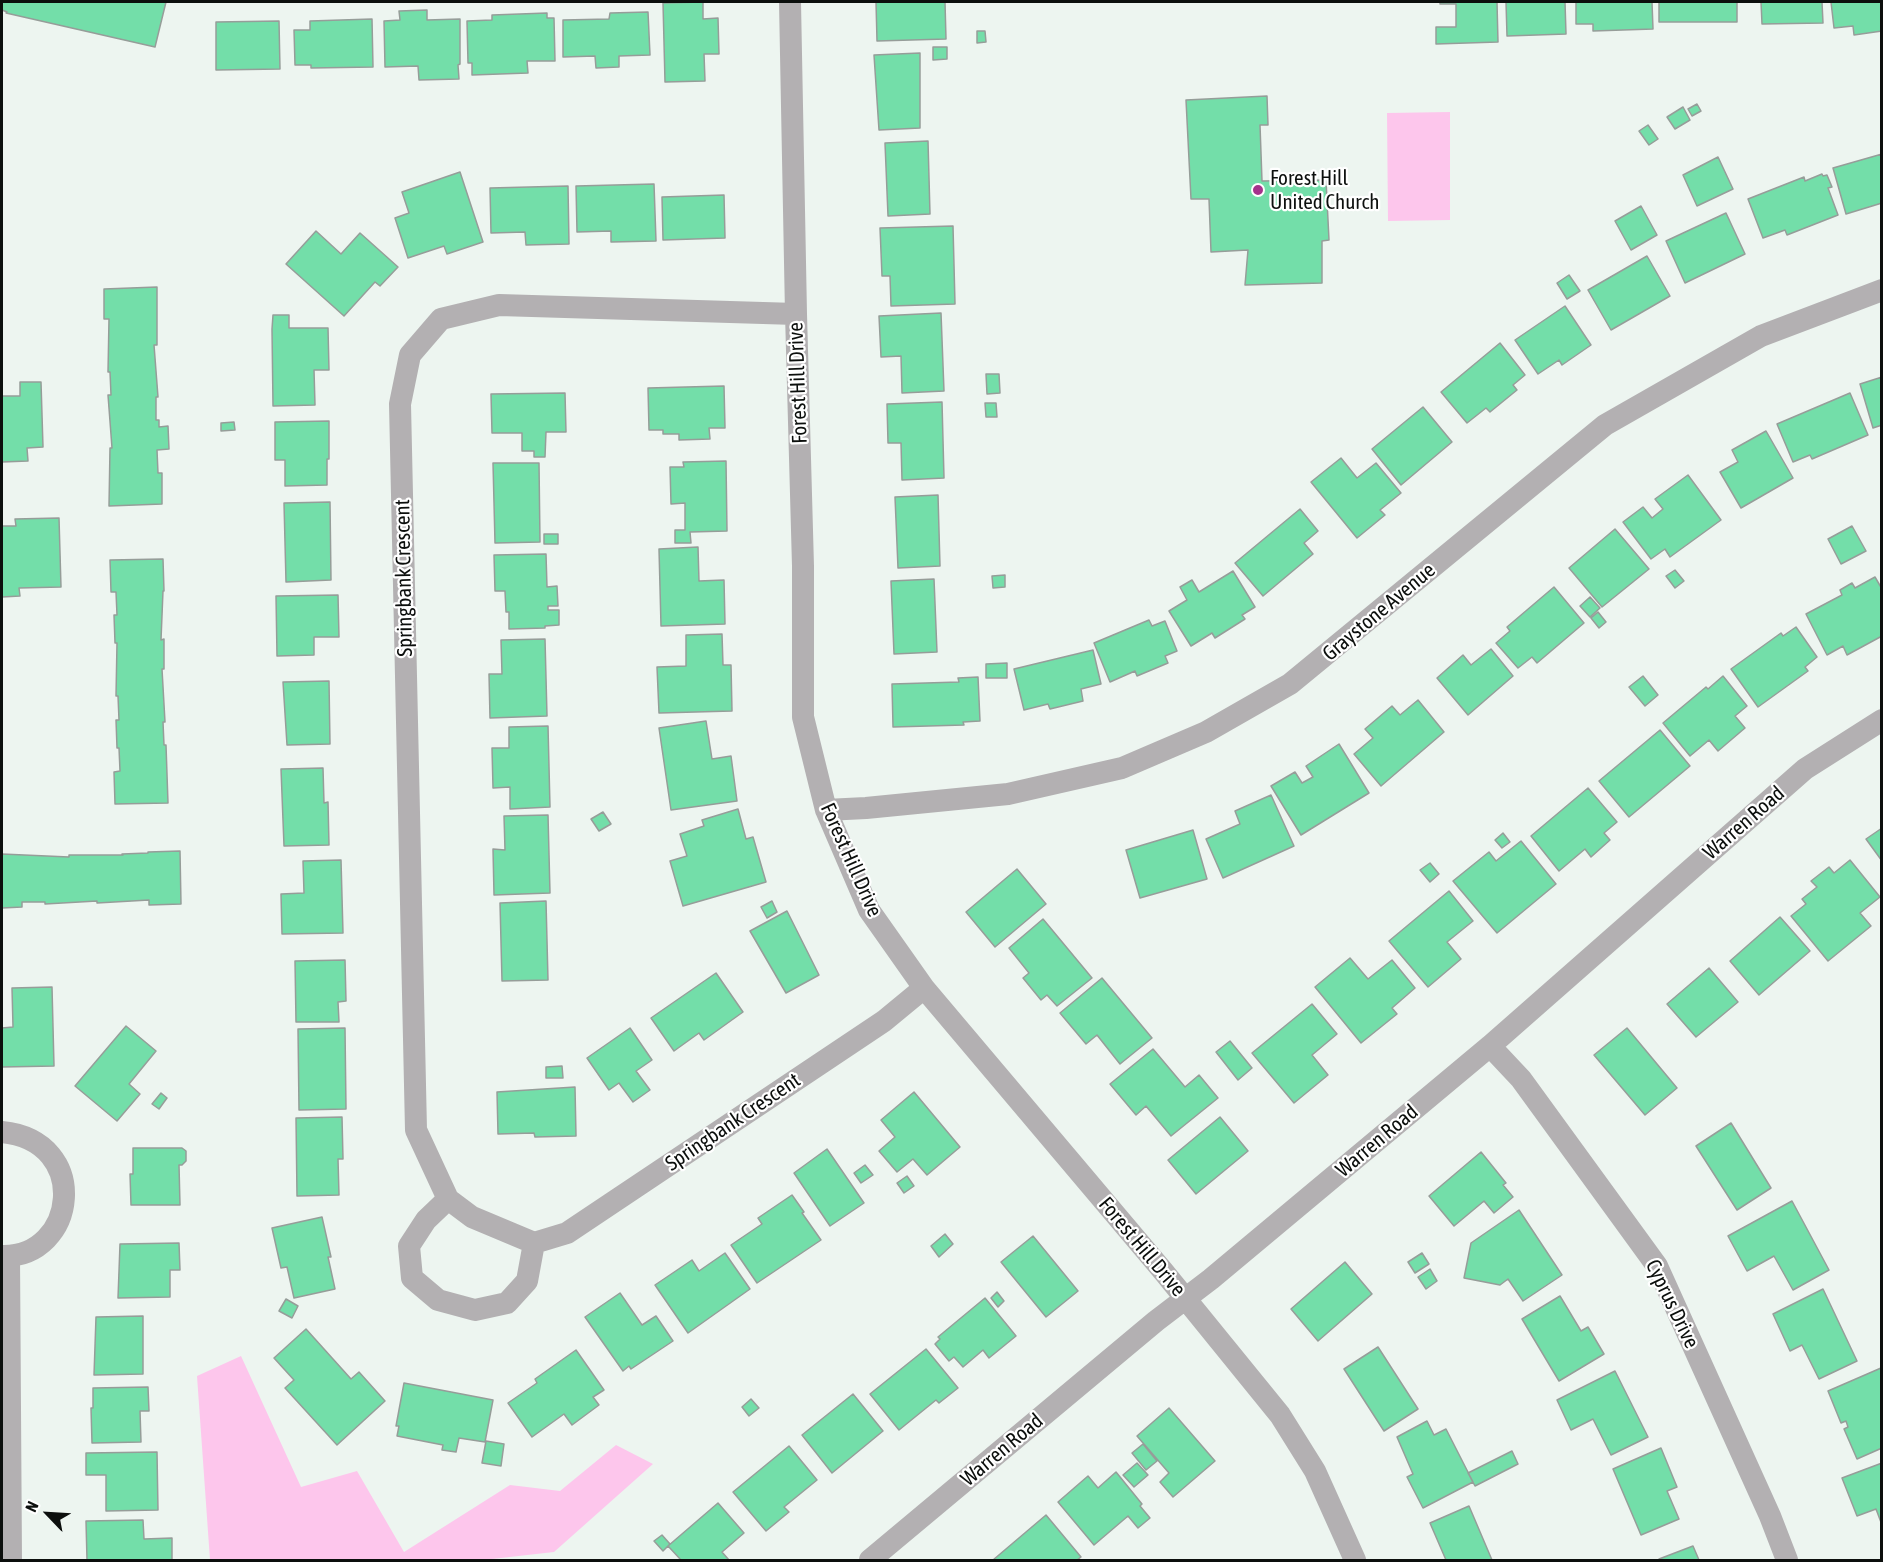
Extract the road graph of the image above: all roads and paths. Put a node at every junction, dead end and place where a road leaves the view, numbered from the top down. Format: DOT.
graph roads {
  1 [pos="790,2"];
  2 [pos="1881,290"];
  3 [pos="796,314"];
  4 [pos="1881,720"];
  5 [pos="826,810"];
  6 [pos="924,988"];
  7 [pos="1490,1046"];
  8 [pos="2,1132"];
  9 [pos="448,1199"];
  10 [pos="534,1243"];
  11 [pos="5,1256"];
  12 [pos="1185,1299"];
  13 [pos="11,1560"];
  14 [pos="870,1560"];
  15 [pos="1354,1560"];
  16 [pos="1786,1560"];
  1 -- 3 [label="street, Forest Hill Drive"];
  2 -- 5 [label="street, Graystone Avenue"];
  3 -- 5 [label="street, Forest Hill Drive"];
  3 -- 9 [label="street, Springbank Crescent"];
  4 -- 7 [label="street, Warren Road"];
  5 -- 6 [label="street, Forest Hill Drive"];
  6 -- 10 [label="street, Springbank Crescent"];
  6 -- 12 [label="street, Forest Hill Drive"];
  7 -- 12 [label="street, Warren Road"];
  7 -- 16 [label="street, Cyprus Drive"];
  8 -- 11 [label="street"];
  9 -- 10 [label="street, Springbank Crescent"];
  9 -- 10 [label="street"];
  11 -- 13 [label="street"];
  12 -- 14 [label="street, Warren Road"];
  12 -- 15 [label="street, Forest Hill Drive"];
}
